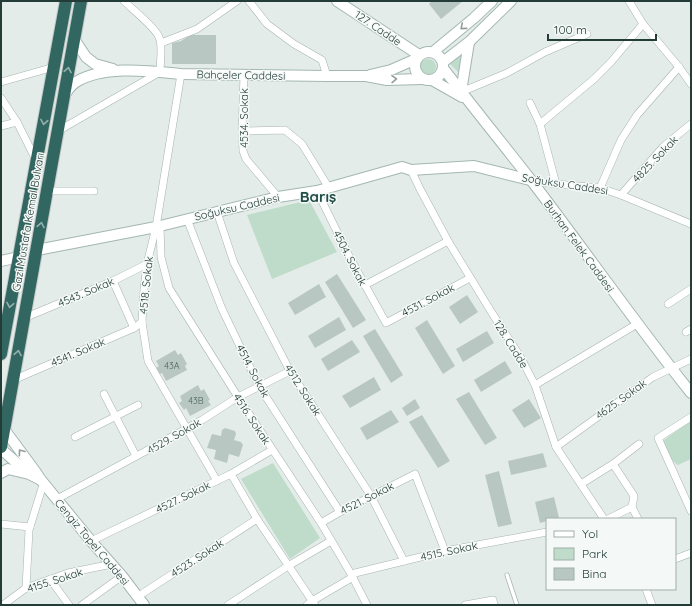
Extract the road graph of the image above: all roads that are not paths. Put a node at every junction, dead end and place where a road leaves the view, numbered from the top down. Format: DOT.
graph roads {
  1 [pos="66,1"];
  2 [pos="80,1"];
  3 [pos="124,1"];
  4 [pos="237,1"];
  5 [pos="249,1"];
  6 [pos="337,1"];
  7 [pos="511,1"];
  8 [pos="629,1"];
  9 [pos="490,2"];
  10 [pos="643,24"];
  11 [pos="587,34"];
  12 [pos="74,39"];
  13 [pos="469,42"];
  14 [pos="161,43"];
  15 [pos="433,52"];
  16 [pos="418,57"];
  17 [pos="443,65"];
  18 [pos="54,66"];
  19 [pos="679,67"];
  20 [pos="117,70"];
  21 [pos="160,72"];
  22 [pos="181,74"];
  23 [pos="244,75"];
  24 [pos="327,76"];
  25 [pos="366,76"];
  26 [pos="427,80"];
  27 [pos="1,82"];
  28 [pos="691,84"];
  29 [pos="463,95"];
  30 [pos="64,96"];
  31 [pos="1,98"];
  32 [pos="530,103"];
  33 [pos="17,122"];
  34 [pos="540,124"];
  35 [pos="691,124"];
  36 [pos="1,126"];
  37 [pos="58,131"];
  38 [pos="242,131"];
  39 [pos="37,162"];
  40 [pos="411,170"];
  41 [pos="530,180"];
  42 [pos="556,184"];
  43 [pos="329,188"];
  44 [pos="600,188"];
  45 [pos="47,191"];
  46 [pos="94,191"];
  47 [pos="317,192"];
  48 [pos="621,195"];
  49 [pos="278,197"];
  50 [pos="217,212"];
  51 [pos="187,219"];
  52 [pos="691,224"];
  53 [pos="158,227"];
  54 [pos="448,241"];
  55 [pos="37,250"];
  56 [pos="19,257"];
  57 [pos="1,261"];
  58 [pos="147,264"];
  59 [pos="470,278"];
  60 [pos="113,281"];
  61 [pos="365,285"];
  62 [pos="691,289"];
  63 [pos="668,304"];
  64 [pos="24,318"];
  65 [pos="142,322"];
  66 [pos="386,323"];
  67 [pos="637,324"];
  68 [pos="134,328"];
  69 [pos="1,354"];
  70 [pos="691,359"];
  71 [pos="671,368"];
  72 [pos="290,371"];
  73 [pos="13,380"];
  74 [pos="535,385"];
  75 [pos="260,386"];
  76 [pos="691,393"];
  77 [pos="104,394"];
  78 [pos="238,397"];
  79 [pos="138,405"];
  80 [pos="116,416"];
  81 [pos="691,417"];
  82 [pos="3,427"];
  83 [pos="187,428"];
  84 [pos="75,437"];
  85 [pos="639,444"];
  86 [pos="556,447"];
  87 [pos="1,448"];
  88 [pos="272,450"];
  89 [pos="136,456"];
  90 [pos="613,464"];
  91 [pos="1,473"];
  92 [pos="30,474"];
  93 [pos="231,474"];
  94 [pos="217,481"];
  95 [pos="44,483"];
  96 [pos="580,484"];
  97 [pos="371,496"];
  98 [pos="57,499"];
  99 [pos="632,506"];
  100 [pos="691,511"];
  101 [pos="340,512"];
  102 [pos="603,518"];
  103 [pos="610,518"];
  104 [pos="638,518"];
  105 [pos="257,519"];
  106 [pos="321,523"];
  107 [pos="1,524"];
  108 [pos="30,527"];
  109 [pos="546,532"];
  110 [pos="91,541"];
  111 [pos="331,541"];
  112 [pos="445,551"];
  113 [pos="691,553"];
  114 [pos="676,559"];
  115 [pos="404,560"];
  116 [pos="112,564"];
  117 [pos="288,566"];
  118 [pos="507,575"];
  119 [pos="122,576"];
  120 [pos="352,576"];
  121 [pos="50,579"];
  122 [pos="26,588"];
  123 [pos="646,590"];
  124 [pos="137,597"];
  125 [pos="493,602"];
  126 [pos="311,604"];
  127 [pos="3,605"];
  128 [pos="69,605"];
  129 [pos="82,605"];
  130 [pos="144,605"];
  131 [pos="228,605"];
  132 [pos="367,605"];
  133 [pos="465,605"];
  134 [pos="517,605"];
  135 [pos="652,605"];
  1 -- 18 [label="highway, Gazi Mustafa Kemal Bulvarı"];
  2 -- 12 [label="highway, Gazi Mustafa Kemal Bulvarı"];
  3 -- 14 [label="street"];
  4 -- 14 [label="street"];
  5 -- 24 [label="street"];
  6 -- 16 [label="street, 127. Cadde"];
  7 -- 13 [label="street"];
  8 -- 10 [label="street"];
  9 -- 15 [label="street, one-way"];
  10 -- 19 [label="street"];
  10 -- 34 [label="street"];
  11 -- 29 [label="street"];
  12 -- 20 [label="street"];
  30 -- 12 [label="highway, Gazi Mustafa Kemal Bulvarı, one-way"];
  13 -- 17 [label="street"];
  13 -- 29 [label="street"];
  14 -- 21 [label="street"];
  15 -- 16 [label="street"];
  15 -- 17 [label="street"];
  16 -- 25 [label="street"];
  16 -- 26 [label="street"];
  17 -- 26 [label="street"];
  17 -- 29 [label="street, Burhan Felek Caddesi"];
  18 -- 27 [label="street"];
  18 -- 39 [label="highway, Gazi Mustafa Kemal Bulvarı, one-way"];
  19 -- 28 [label="street"];
  19 -- 44 [label="street"];
  20 -- 21 [label="street, Bahçeler Caddesi"];
  20 -- 30 [label="street"];
  21 -- 22 [label="street, Bahçeler Caddesi"];
  21 -- 37 [label="street"];
  22 -- 23 [label="street, Bahçeler Caddesi"];
  22 -- 53 [label="street, 4518. Sokak"];
  23 -- 24 [label="street, Bahçeler Caddesi"];
  23 -- 38 [label="street, 4534. Sokak"];
  24 -- 25 [label="street, Bahçeler Caddesi"];
  25 -- 26 [label="street, one-way"];
  26 -- 29 [label="street"];
  29 -- 41 [label="street, Burhan Felek Caddesi"];
  30 -- 37 [label="highway, Gazi Mustafa Kemal Bulvarı"];
  31 -- 33 [label="street"];
  32 -- 34 [label="street"];
  33 -- 36 [label="street"];
  33 -- 39 [label="street"];
  34 -- 42 [label="street"];
  35 -- 48 [label="street, 4825. Sokak"];
  37 -- 45 [label="highway, Gazi Mustafa Kemal Bulvarı"];
  38 -- 43 [label="street"];
  38 -- 49 [label="street, 4534. Sokak"];
  39 -- 56 [label="highway, Gazi Mustafa Kemal Bulvarı"];
  40 -- 41 [label="street, Soğuksu Caddesi"];
  40 -- 43 [label="street, Soğuksu Caddesi"];
  40 -- 54 [label="street, 128. Cadde"];
  41 -- 42 [label="street, Soğuksu Caddesi"];
  41 -- 67 [label="street, Burhan Felek Caddesi"];
  42 -- 44 [label="street, Soğuksu Caddesi"];
  43 -- 47 [label="street, Soğuksu Caddesi"];
  44 -- 48 [label="street, Soğuksu Caddesi"];
  45 -- 46 [label="street"];
  55 -- 45 [label="highway, Gazi Mustafa Kemal Bulvarı, one-way"];
  47 -- 49 [label="street, Soğuksu Caddesi"];
  47 -- 61 [label="street, 4504. Sokak"];
  48 -- 52 [label="street, Soğuksu Caddesi"];
  49 -- 50 [label="street, Soğuksu Caddesi"];
  50 -- 51 [label="street, Soğuksu Caddesi"];
  50 -- 72 [label="street, 4512. Sokak"];
  51 -- 53 [label="street, Soğuksu Caddesi"];
  51 -- 75 [label="street, 4514. Sokak"];
  53 -- 55 [label="street, Soğuksu Caddesi"];
  53 -- 58 [label="street, 4518. Sokak"];
  53 -- 78 [label="street, 4516. Sokak"];
  54 -- 59 [label="street, 128. Cadde"];
  54 -- 61 [label="street"];
  55 -- 64 [label="highway, Gazi Mustafa Kemal Bulvarı"];
  56 -- 57 [label="street"];
  56 -- 69 [label="highway, Gazi Mustafa Kemal Bulvarı, one-way"];
  58 -- 60 [label="street, 4543. Sokak"];
  58 -- 65 [label="street, 4518. Sokak"];
  59 -- 66 [label="street, 4531. Sokak"];
  59 -- 74 [label="street, 128. Cadde"];
  60 -- 64 [label="street, 4543. Sokak"];
  60 -- 68 [label="street"];
  61 -- 66 [label="street, 4504. Sokak"];
  62 -- 63 [label="street"];
  73 -- 64 [label="highway, Gazi Mustafa Kemal Bulvarı, one-way"];
  65 -- 68 [label="street, 4541. Sokak"];
  65 -- 83 [label="street, 4518. Sokak"];
  67 -- 71 [label="street, Burhan Felek Caddesi"];
  67 -- 74 [label="street"];
  68 -- 73 [label="street, 4541. Sokak"];
  70 -- 71 [label="street, 4625. Sokak"];
  71 -- 76 [label="street, Burhan Felek Caddesi"];
  71 -- 86 [label="street, 4625. Sokak"];
  72 -- 75 [label="street, 4529. Sokak"];
  72 -- 97 [label="street, 4512. Sokak"];
  73 -- 82 [label="highway, Gazi Mustafa Kemal Bulvarı"];
  74 -- 86 [label="street, 128. Cadde"];
  75 -- 78 [label="street, 4529. Sokak"];
  75 -- 101 [label="street, 4514. Sokak"];
  77 -- 80 [label="street"];
  78 -- 83 [label="street, 4529. Sokak"];
  78 -- 88 [label="street, 4516. Sokak"];
  79 -- 80 [label="street"];
  80 -- 84 [label="street"];
  80 -- 89 [label="street"];
  81 -- 100 [label="street"];
  82 -- 87 [label="highway, Gazi Mustafa Kemal Bulvarı"];
  95 -- 82 [label="street, Cengiz Topel Caddesi, one-way"];
  83 -- 89 [label="street, 4529. Sokak"];
  83 -- 94 [label="street, 4518. Sokak"];
  85 -- 90 [label="street"];
  86 -- 96 [label="street, 128. Cadde"];
  87 -- 92 [label="street, Cengiz Topel Caddesi"];
  88 -- 93 [label="street, 4527. Sokak"];
  88 -- 106 [label="street, 4516. Sokak"];
  89 -- 98 [label="street, 4529. Sokak"];
  90 -- 96 [label="street"];
  90 -- 99 [label="street"];
  91 -- 92 [label="street, Cengiz Topel Caddesi"];
  92 -- 95 [label="street, Cengiz Topel Caddesi"];
  93 -- 94 [label="street, 4527. Sokak"];
  93 -- 105 [label="street"];
  94 -- 110 [label="street, 4527. Sokak"];
  95 -- 98 [label="street, Cengiz Topel Caddesi"];
  95 -- 108 [label="street"];
  96 -- 102 [label="street, 128. Cadde"];
  97 -- 101 [label="street, 4521. Sokak"];
  97 -- 112 [label="street, 4521. Sokak"];
  97 -- 115 [label="street, 4512. Sokak"];
  98 -- 110 [label="street, Cengiz Topel Caddesi"];
  99 -- 103 [label="street"];
  99 -- 104 [label="street"];
  101 -- 106 [label="street, 4521. Sokak"];
  105 -- 117 [label="street"];
  105 -- 124 [label="street, 4523. Sokak"];
  106 -- 111 [label="street, 4516. Sokak"];
  107 -- 108 [label="street"];
  108 -- 122 [label="street"];
  109 -- 112 [label="street, 4515. Sokak"];
  110 -- 116 [label="street, Cengiz Topel Caddesi"];
  111 -- 117 [label="street"];
  111 -- 120 [label="street, 4516. Sokak"];
  112 -- 115 [label="street, 4515. Sokak"];
  113 -- 114 [label="street"];
  115 -- 120 [label="street, 4515. Sokak"];
  116 -- 119 [label="street, Cengiz Topel Caddesi"];
  116 -- 121 [label="street, 4155. Sokak"];
  117 -- 126 [label="street"];
  117 -- 131 [label="street"];
  118 -- 134 [label="lane"];
  119 -- 124 [label="street, Cengiz Topel Caddesi"];
  119 -- 129 [label="street"];
  120 -- 126 [label="street, 4515. Sokak"];
  120 -- 132 [label="street, 4516. Sokak"];
  121 -- 122 [label="street, 4155. Sokak"];
  121 -- 128 [label="street"];
  122 -- 127 [label="street, 4155. Sokak"];
  123 -- 135 [label="street"];
  124 -- 130 [label="street, Cengiz Topel Caddesi"];
  125 -- 133 [label="street"];
}
